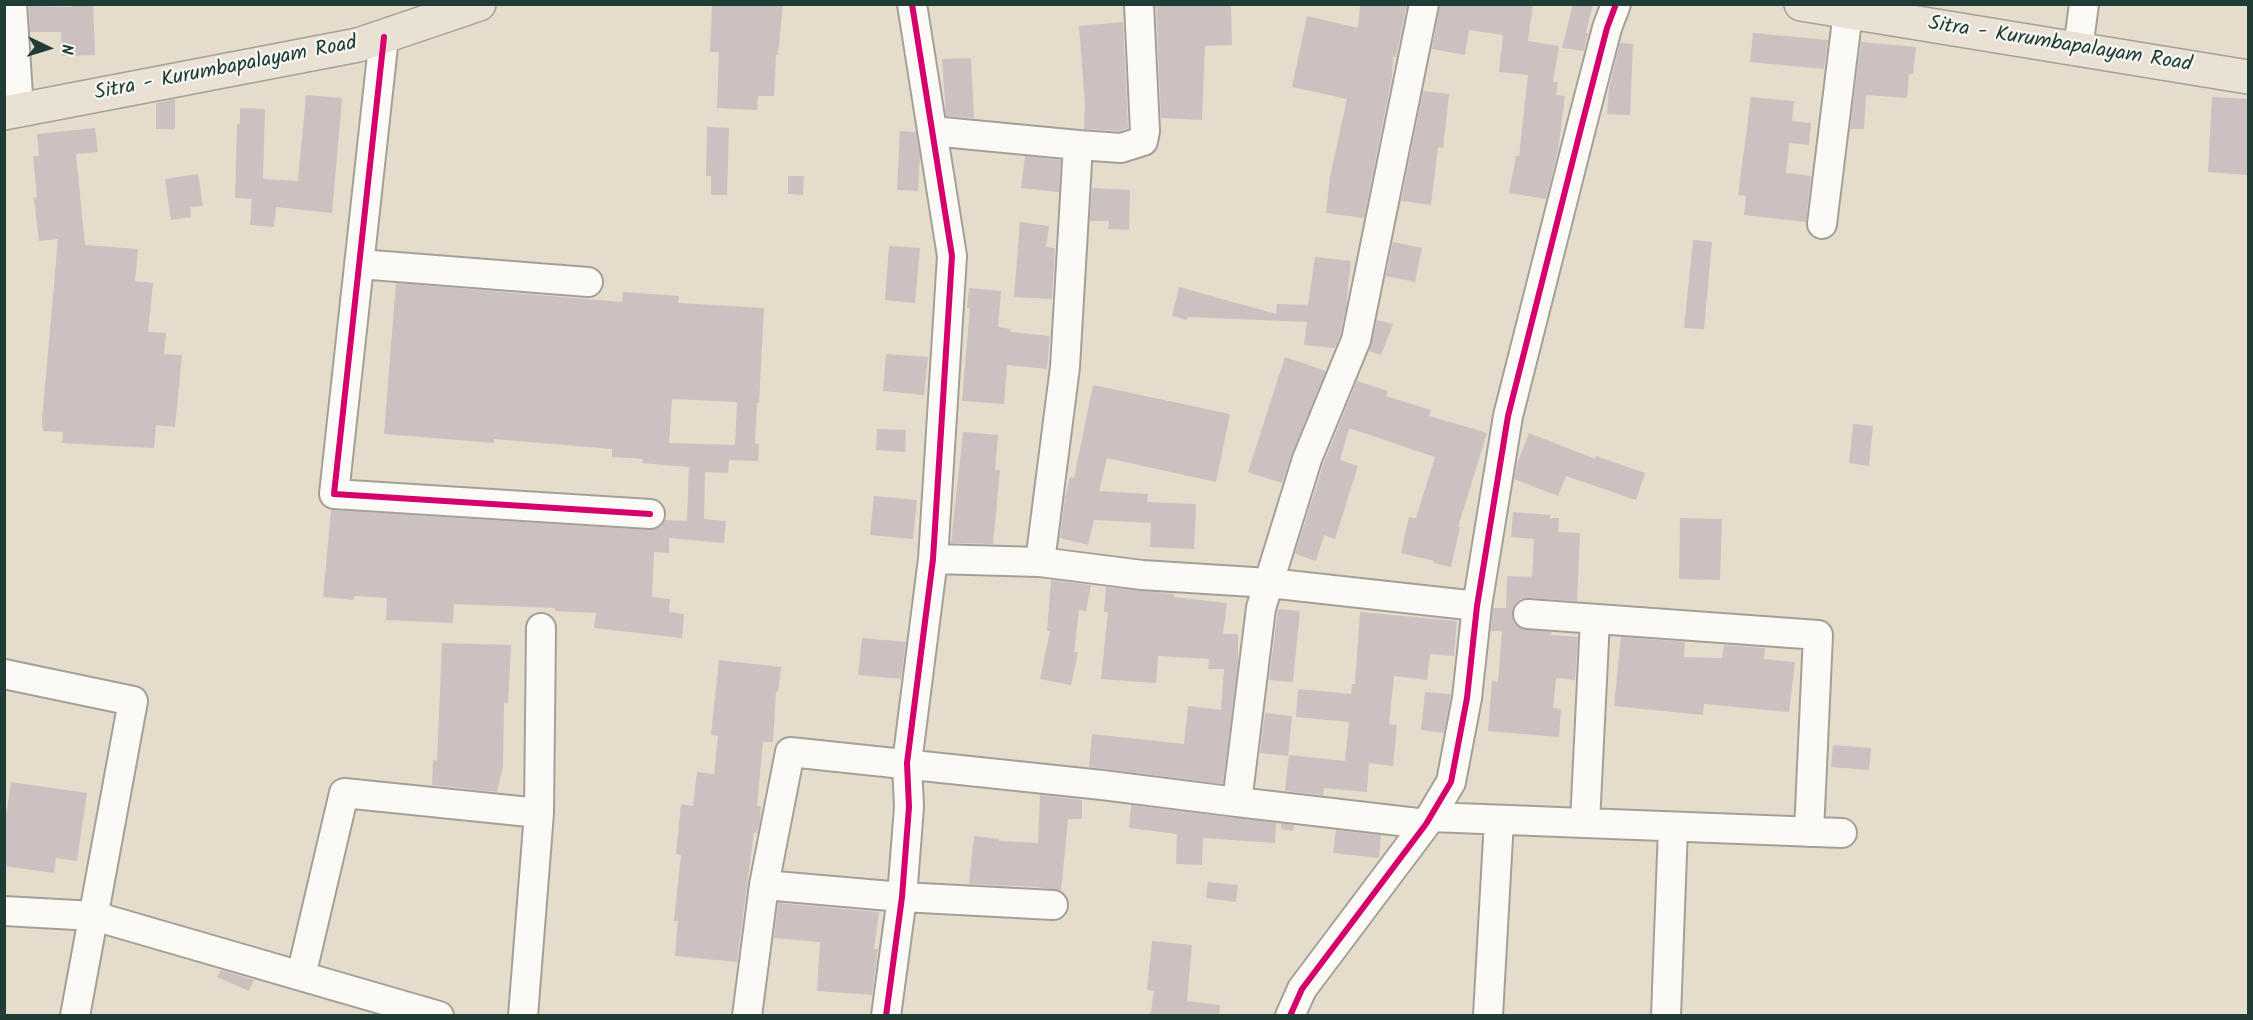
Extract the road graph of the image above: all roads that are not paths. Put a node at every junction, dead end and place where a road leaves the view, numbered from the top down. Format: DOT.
graph roads {
  1 [pos="12,4"];
  2 [pos="479,4"];
  3 [pos="912,4"];
  4 [pos="1139,4"];
  5 [pos="1424,4"];
  6 [pos="1616,4"];
  7 [pos="1801,4"];
  8 [pos="2084,4"];
  9 [pos="444,10"];
  10 [pos="1848,12"];
  11 [pos="384,37"];
  12 [pos="2078,49"];
  13 [pos="2248,77"];
  14 [pos="12,112"];
  15 [pos="932,130"];
  16 [pos="1078,145"];
  17 [pos="1822,224"];
  18 [pos="359,264"];
  19 [pos="588,282"];
  20 [pos="650,514"];
  21 [pos="933,559"];
  22 [pos="1040,562"];
  23 [pos="1269,583"];
  24 [pos="1477,606"];
  25 [pos="1528,614"];
  26 [pos="1595,619"];
  27 [pos="541,628"];
  28 [pos="4,674"];
  29 [pos="907,763"];
  30 [pos="1238,802"];
  31 [pos="540,813"];
  32 [pos="1499,820"];
  33 [pos="1428,821"];
  34 [pos="1585,823"];
  35 [pos="1673,827"];
  36 [pos="1809,832"];
  37 [pos="1842,833"];
  38 [pos="764,885"];
  39 [pos="902,897"];
  40 [pos="1053,905"];
  41 [pos="4,911"];
  42 [pos="94,916"];
  43 [pos="301,976"];
  44 [pos="75,1016"];
  45 [pos="439,1016"];
  46 [pos="523,1016"];
  47 [pos="747,1016"];
  48 [pos="886,1016"];
  49 [pos="1290,1016"];
  50 [pos="1488,1016"];
  51 [pos="1666,1016"];
  1 -- 14 [label="street"];
  2 -- 9 [label="main road, Sitra - Kurumbapalayam Road"];
  3 -- 15 [label="street"];
  4 -- 16 [label="street"];
  5 -- 23 [label="street"];
  6 -- 24 [label="street"];
  7 -- 10 [label="main road, Sitra - Kurumbapalayam Road"];
  8 -- 12 [label="street"];
  9 -- 11 [label="main road, Sitra - Kurumbapalayam Road"];
  10 -- 12 [label="main road, Sitra - Kurumbapalayam Road"];
  10 -- 17 [label="street"];
  11 -- 14 [label="main road, Sitra - Kurumbapalayam Road"];
  11 -- 18 [label="street"];
  12 -- 13 [label="main road, Sitra - Kurumbapalayam Road"];
  15 -- 16 [label="street"];
  15 -- 21 [label="street"];
  16 -- 22 [label="street"];
  18 -- 19 [label="street"];
  18 -- 20 [label="street"];
  21 -- 22 [label="street"];
  21 -- 29 [label="street"];
  22 -- 23 [label="street"];
  23 -- 24 [label="street"];
  23 -- 30 [label="street"];
  24 -- 33 [label="street"];
  25 -- 26 [label="street"];
  26 -- 34 [label="street"];
  26 -- 36 [label="street"];
  27 -- 31 [label="street"];
  28 -- 42 [label="street"];
  29 -- 30 [label="street"];
  29 -- 38 [label="street"];
  29 -- 39 [label="street"];
  30 -- 33 [label="street"];
  31 -- 43 [label="street"];
  31 -- 46 [label="street"];
  32 -- 33 [label="street"];
  32 -- 34 [label="street"];
  32 -- 50 [label="street"];
  33 -- 49 [label="street"];
  34 -- 35 [label="street"];
  35 -- 36 [label="street"];
  35 -- 51 [label="street"];
  36 -- 37 [label="street"];
  38 -- 39 [label="street"];
  38 -- 47 [label="street"];
  39 -- 40 [label="street"];
  39 -- 48 [label="street"];
  41 -- 42 [label="street"];
  42 -- 43 [label="street"];
  42 -- 44 [label="street"];
  43 -- 45 [label="street"];
}
